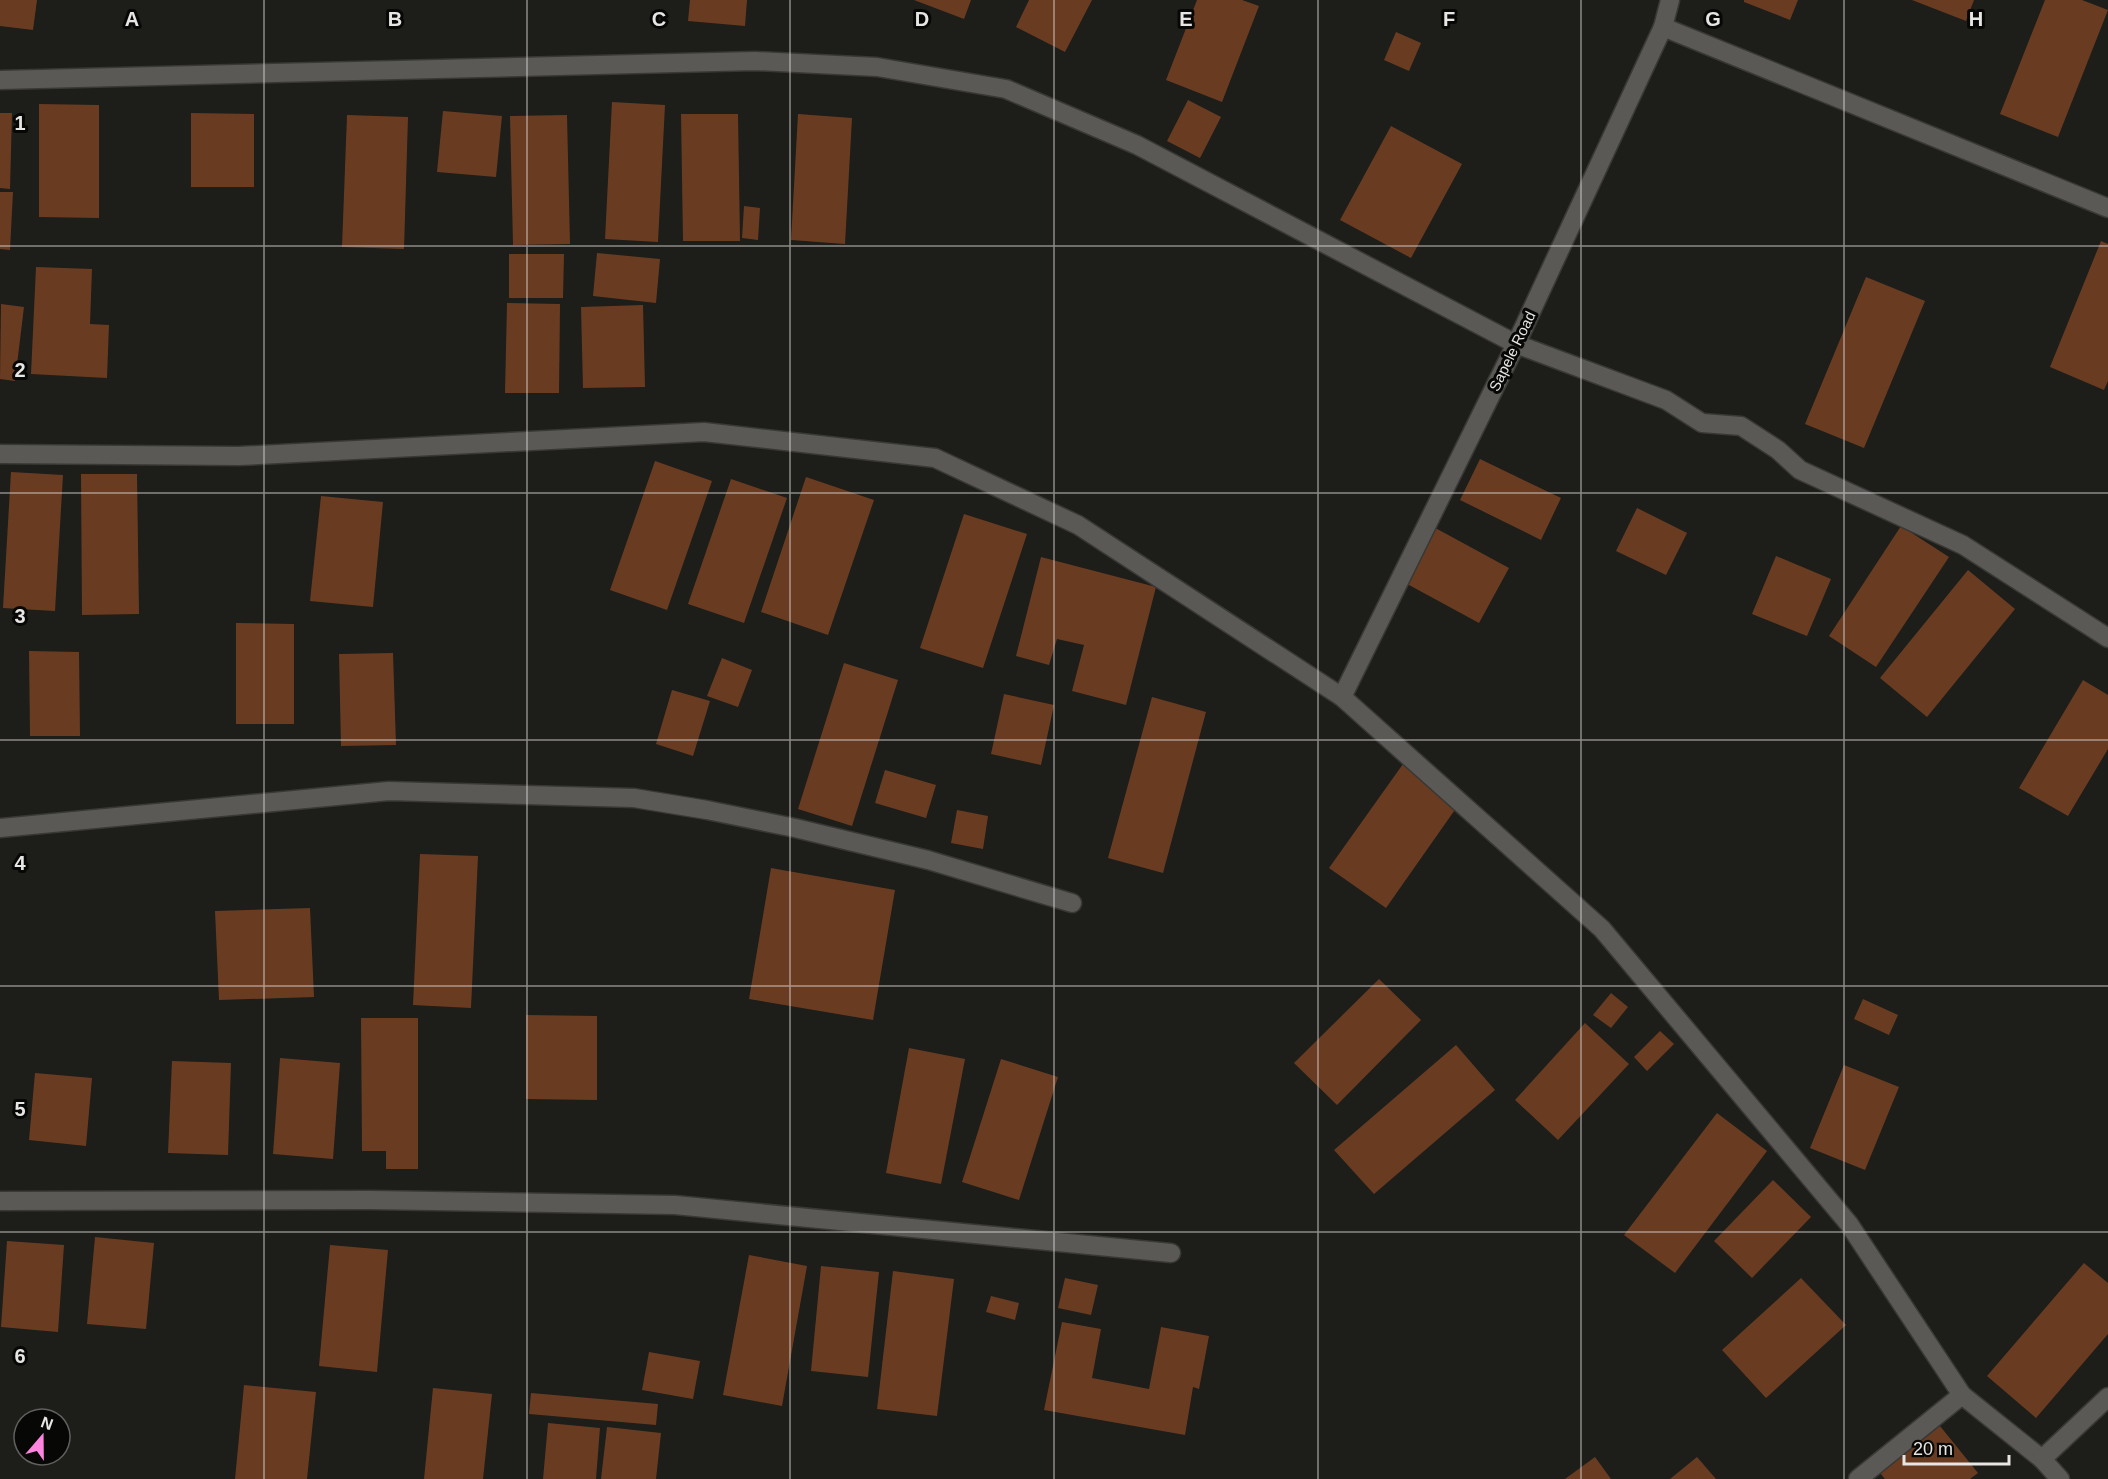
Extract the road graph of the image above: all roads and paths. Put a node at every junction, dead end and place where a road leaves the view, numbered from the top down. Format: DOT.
graph roads {
  1 [pos="1670,0"];
  2 [pos="1663,27"];
  3 [pos="0,80"];
  4 [pos="2108,208"];
  5 [pos="1516,344"];
  6 [pos="0,454"];
  7 [pos="2108,638"];
  8 [pos="1342,697"];
  9 [pos="0,828"];
  10 [pos="1072,903"];
  11 [pos="0,1201"];
  12 [pos="1171,1253"];
  13 [pos="1962,1395"];
  14 [pos="2108,1397"];
  15 [pos="2042,1459"];
  16 [pos="1858,1479"];
  17 [pos="2060,1479"];
  1 -- 2 [label="street, Sapele Road"];
  2 -- 4 [label="street"];
  2 -- 5 [label="street, Sapele Road"];
  3 -- 5 [label="street"];
  5 -- 7 [label="street"];
  5 -- 8 [label="street, Sapele Road"];
  6 -- 8 [label="street"];
  8 -- 13 [label="street"];
  9 -- 10 [label="street"];
  11 -- 12 [label="street"];
  13 -- 15 [label="street"];
  13 -- 16 [label="street"];
  14 -- 15 [label="street"];
  15 -- 17 [label="street"];
}
